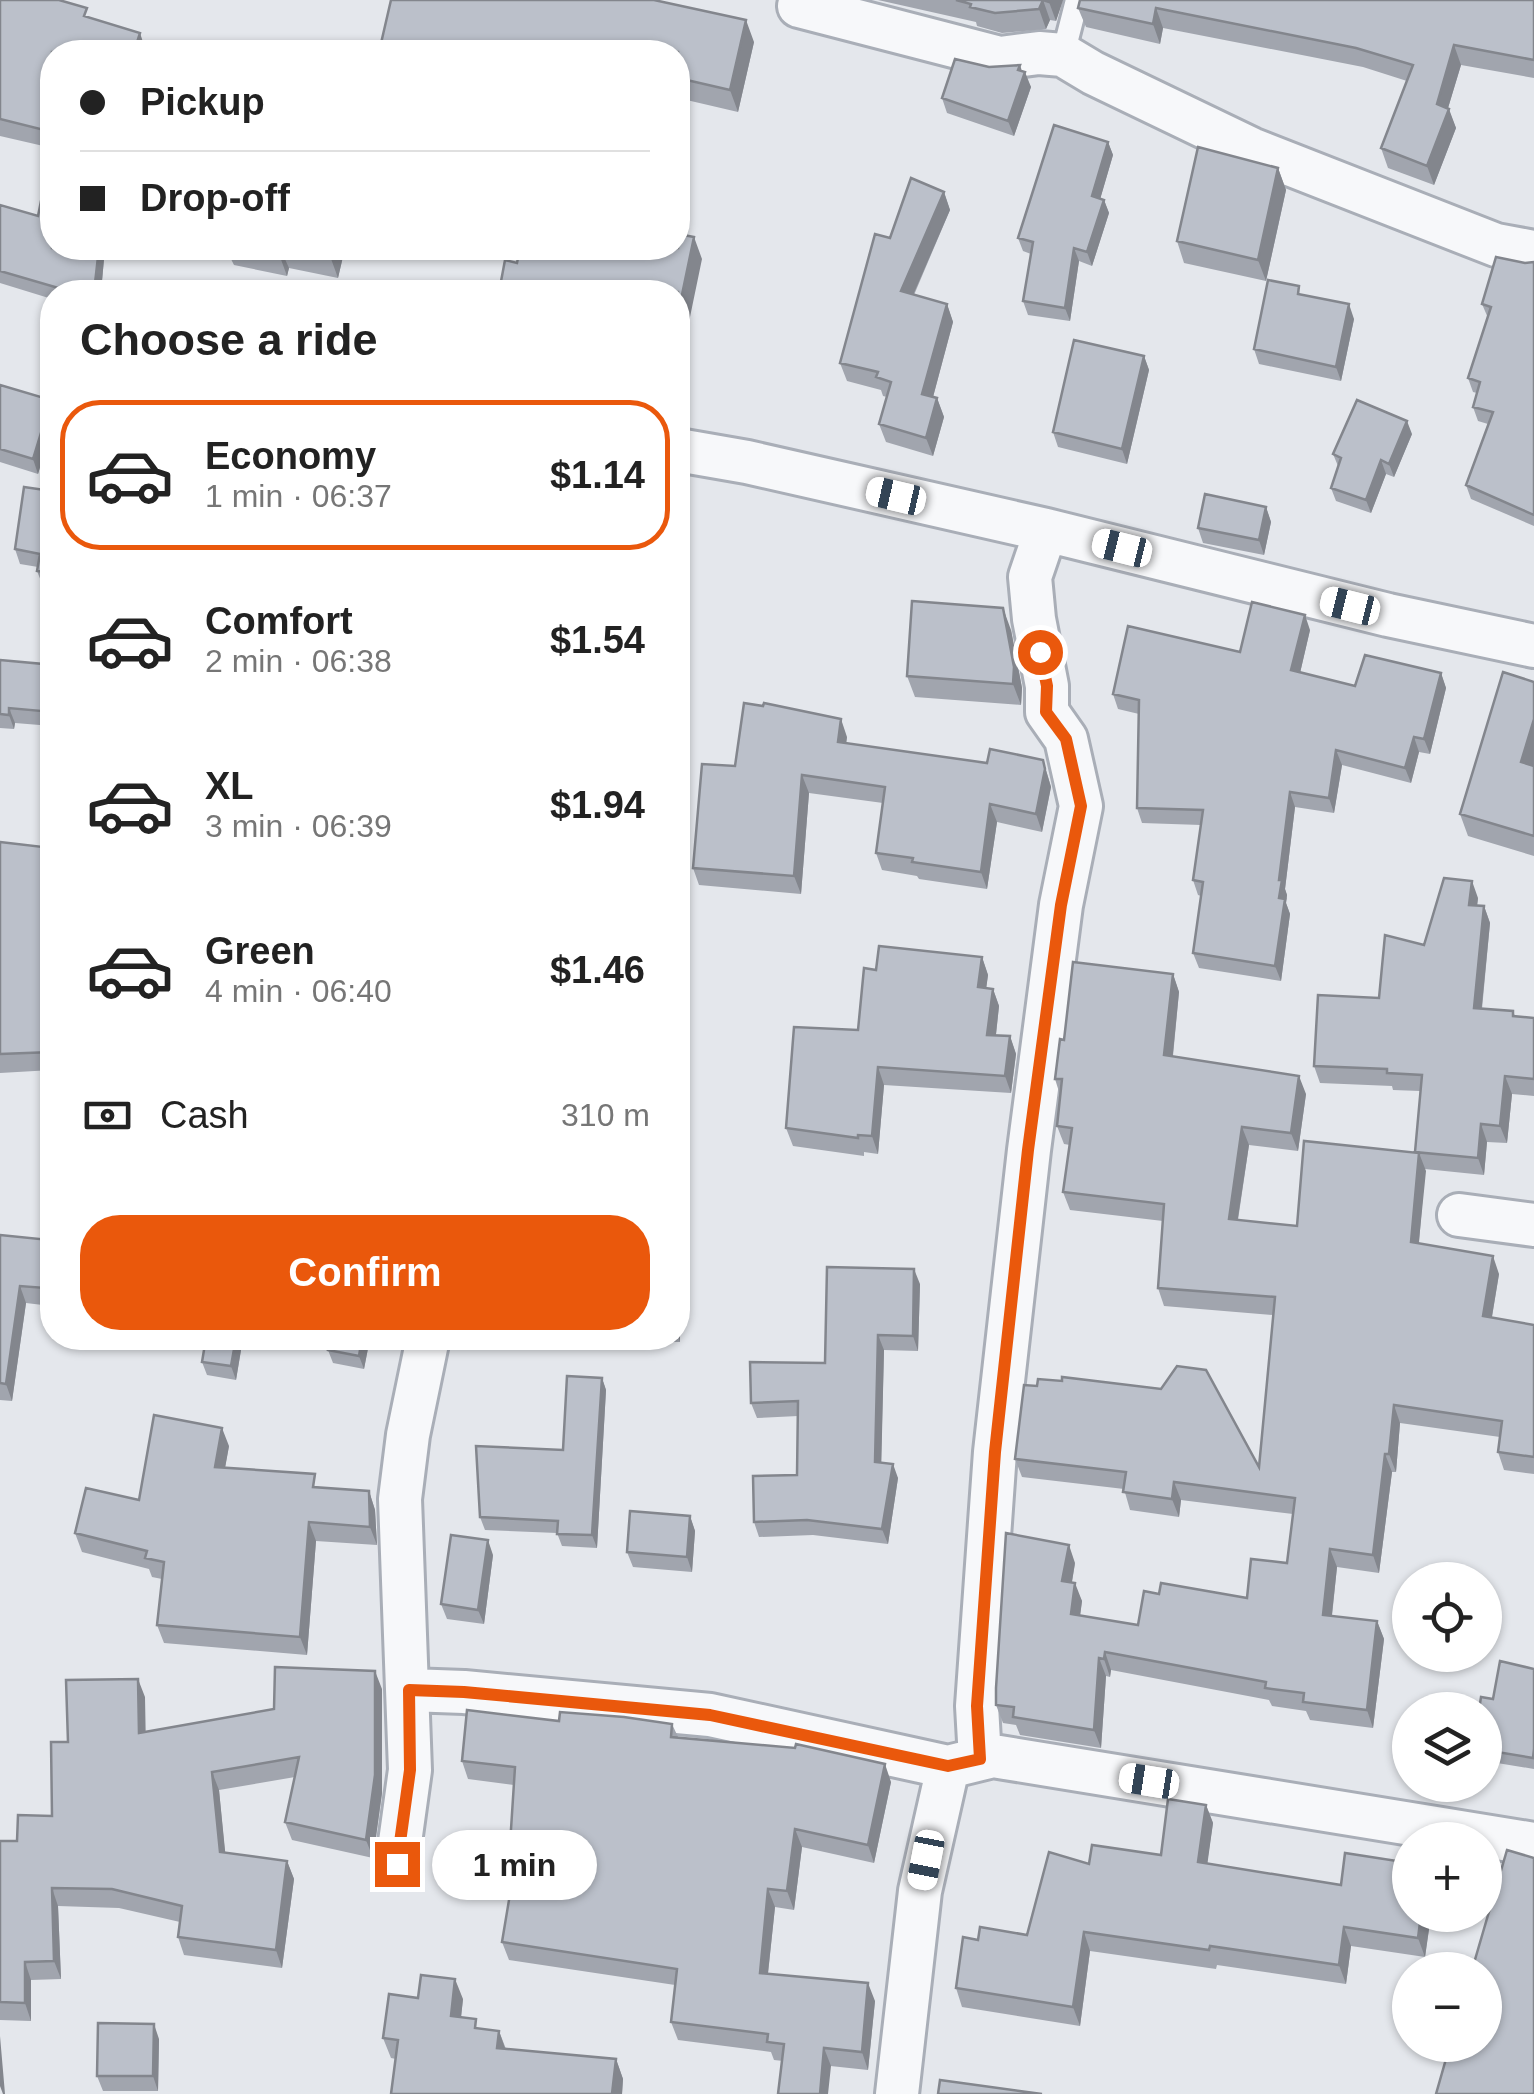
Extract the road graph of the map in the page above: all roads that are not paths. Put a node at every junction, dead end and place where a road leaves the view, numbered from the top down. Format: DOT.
graph roads {
  1 [pos="801,0"];
  2 [pos="1077,0"];
  3 [pos="1063,55"];
  4 [pos="1534,252"];
  5 [pos="690,452"];
  6 [pos="1046,530"];
  7 [pos="1534,646"];
  8 [pos="1458,1215"];
  9 [pos="1534,1224"];
  10 [pos="426,1350"];
  11 [pos="409,1690"];
  12 [pos="964,1763"];
  13 [pos="1534,1844"];
  14 [pos="397,1864"];
  15 [pos="898,2094"];
  1 -- 3 [label="street"];
  2 -- 3 [label="lane"];
  3 -- 4 [label="street"];
  5 -- 6 [label="street"];
  6 -- 7 [label="street"];
  6 -- 12 [label="street"];
  8 -- 9 [label="street"];
  10 -- 11 [label="street"];
  11 -- 12 [label="street"];
  11 -- 14 [label="street"];
  12 -- 13 [label="street"];
  12 -- 15 [label="street"];
}
